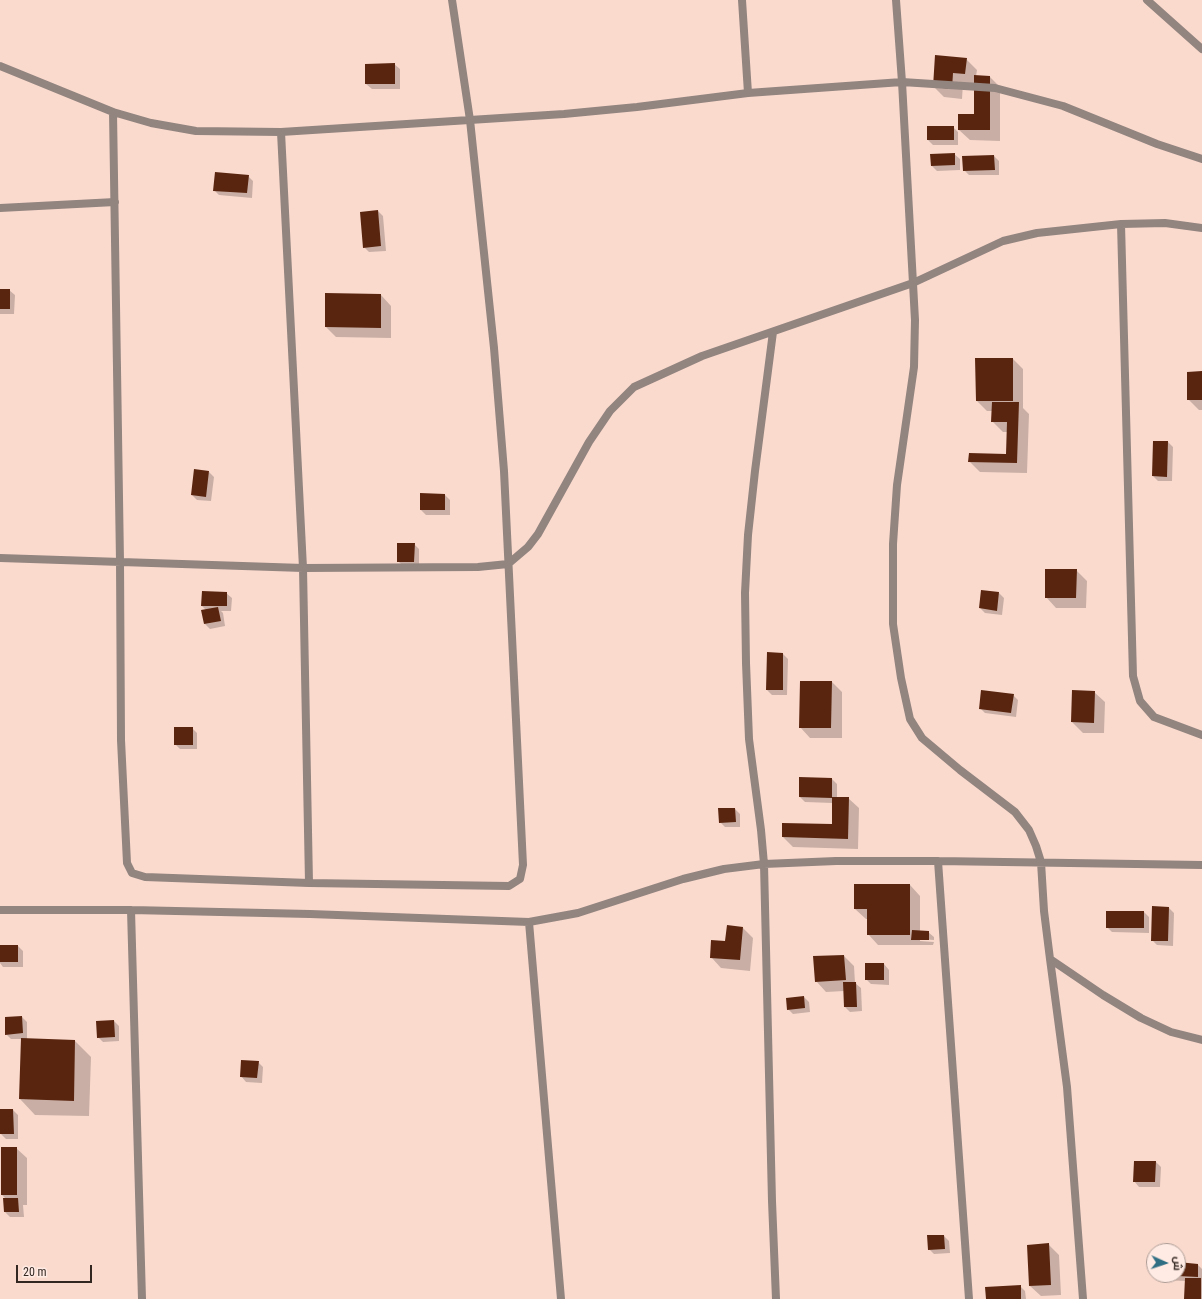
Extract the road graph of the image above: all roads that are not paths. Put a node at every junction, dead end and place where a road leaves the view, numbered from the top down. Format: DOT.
graph roads {
  1 [pos="452,0"];
  2 [pos="742,0"];
  3 [pos="896,0"];
  4 [pos="1147,0"];
  5 [pos="1202,49"];
  6 [pos="0,66"];
  7 [pos="902,82"];
  8 [pos="748,93"];
  9 [pos="112,112"];
  10 [pos="470,120"];
  11 [pos="281,132"];
  12 [pos="1202,159"];
  13 [pos="115,202"];
  14 [pos="0,208"];
  15 [pos="1121,224"];
  16 [pos="1202,228"];
  17 [pos="913,282"];
  18 [pos="773,332"];
  19 [pos="0,558"];
  20 [pos="120,561"];
  21 [pos="508,564"];
  22 [pos="302,568"];
  23 [pos="1202,735"];
  24 [pos="938,860"];
  25 [pos="1041,862"];
  26 [pos="764,864"];
  27 [pos="1202,865"];
  28 [pos="309,883"];
  29 [pos="0,910"];
  30 [pos="131,910"];
  31 [pos="529,922"];
  32 [pos="1050,960"];
  33 [pos="1202,1040"];
  34 [pos="142,1299"];
  35 [pos="561,1299"];
  36 [pos="776,1299"];
  37 [pos="969,1299"];
  38 [pos="1083,1299"];
  1 -- 10 [label="street"];
  2 -- 8 [label="street"];
  3 -- 7 [label="street"];
  4 -- 5 [label="street"];
  6 -- 9 [label="street"];
  7 -- 8 [label="street"];
  7 -- 12 [label="street"];
  7 -- 17 [label="street"];
  8 -- 10 [label="street"];
  9 -- 11 [label="street"];
  9 -- 13 [label="street"];
  10 -- 11 [label="street"];
  10 -- 21 [label="street"];
  11 -- 22 [label="street"];
  13 -- 14 [label="street"];
  13 -- 20 [label="street"];
  15 -- 16 [label="street"];
  15 -- 17 [label="street"];
  15 -- 23 [label="street"];
  17 -- 18 [label="street"];
  17 -- 25 [label="street"];
  18 -- 21 [label="street"];
  18 -- 26 [label="street"];
  19 -- 20 [label="street"];
  20 -- 22 [label="street"];
  20 -- 28 [label="street"];
  21 -- 22 [label="street"];
  21 -- 28 [label="street"];
  22 -- 28 [label="street"];
  24 -- 25 [label="street"];
  24 -- 26 [label="street"];
  24 -- 37 [label="street"];
  25 -- 27 [label="street"];
  25 -- 32 [label="street"];
  26 -- 31 [label="street"];
  26 -- 36 [label="street"];
  29 -- 30 [label="street"];
  30 -- 31 [label="street"];
  30 -- 34 [label="street"];
  31 -- 35 [label="street"];
  32 -- 33 [label="street"];
  32 -- 38 [label="street"];
}
